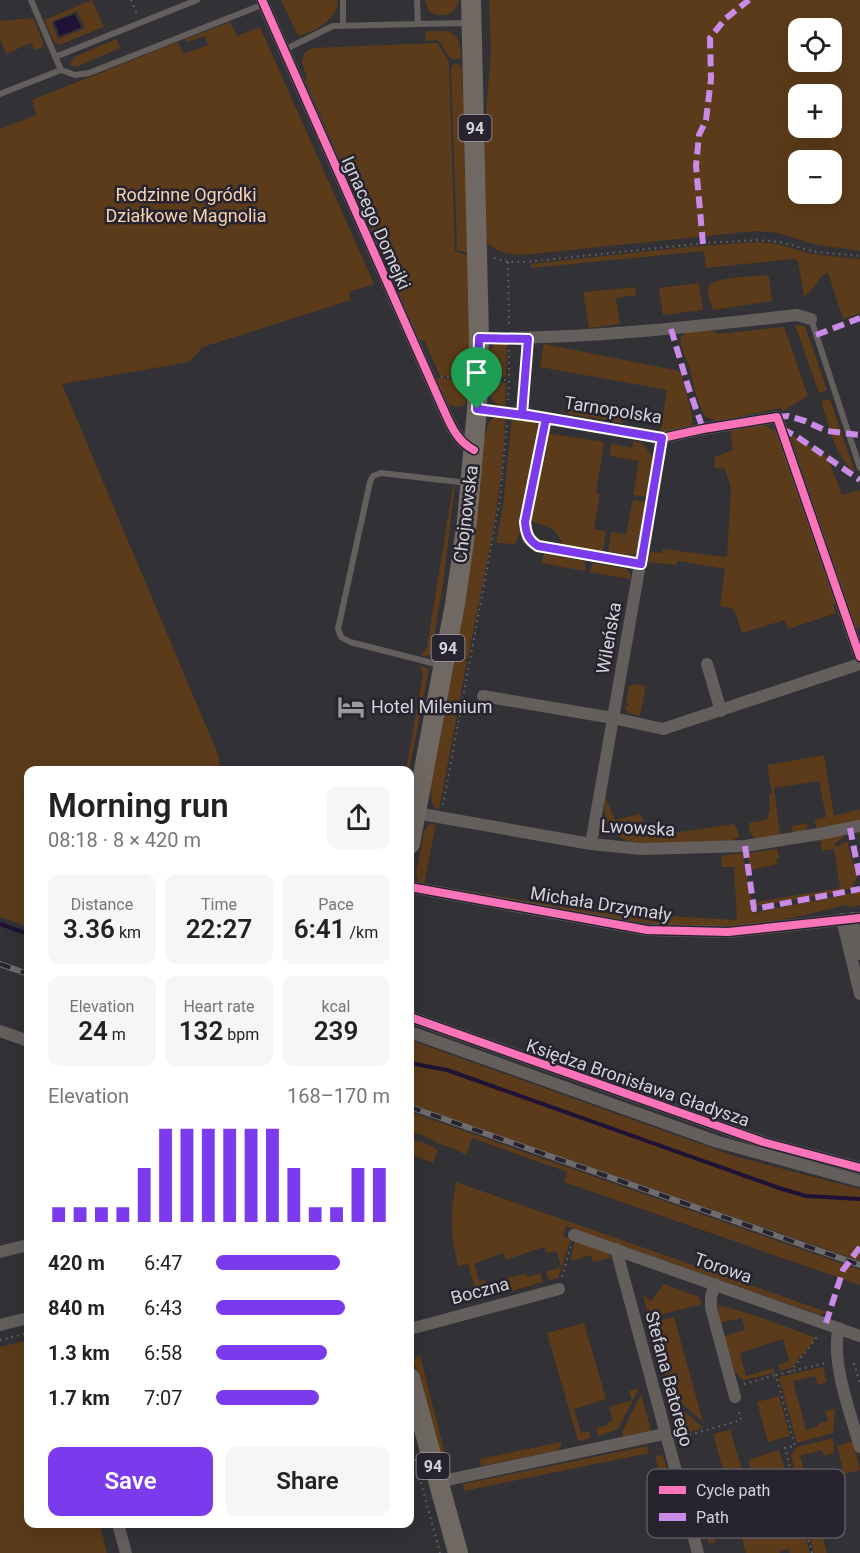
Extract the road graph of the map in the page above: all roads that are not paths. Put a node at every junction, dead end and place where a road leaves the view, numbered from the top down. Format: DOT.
graph roads {
  1 [pos="31,0"];
  2 [pos="197,0"];
  3 [pos="343,0"];
  4 [pos="417,0"];
  5 [pos="471,0"];
  6 [pos="263,2"];
  7 [pos="472,23"];
  8 [pos="418,24"];
  9 [pos="343,26"];
  10 [pos="284,50"];
  11 [pos="55,57"];
  12 [pos="61,70"];
  13 [pos="0,94"];
  14 [pos="811,320"];
  15 [pos="479,338"];
  16 [pos="528,339"];
  17 [pos="477,409"];
  18 [pos="522,414"];
  19 [pos="546,418"];
  20 [pos="662,438"];
  21 [pos="474,450"];
  22 [pos="860,468"];
  23 [pos="471,483"];
  24 [pos="641,564"];
  25 [pos="860,657"];
  26 [pos="707,664"];
  27 [pos="860,664"];
  28 [pos="444,666"];
  29 [pos="483,696"];
  30 [pos="721,711"];
  31 [pos="613,718"];
  32 [pos="416,813"];
  33 [pos="414,823"];
  34 [pos="860,826"];
  35 [pos="591,844"];
  36 [pos="414,888"];
  37 [pos="851,919"];
  38 [pos="860,954"];
  39 [pos="860,994"];
  40 [pos="414,1018"];
  41 [pos="0,1030"];
  42 [pos="414,1033"];
  43 [pos="24,1039"];
  44 [pos="860,1168"];
  45 [pos="860,1181"];
  46 [pos="574,1235"];
  47 [pos="24,1246"];
  48 [pos="616,1250"];
  49 [pos="0,1252"];
  50 [pos="714,1284"];
  51 [pos="559,1289"];
  52 [pos="24,1319"];
  53 [pos="0,1325"];
  54 [pos="414,1328"];
  55 [pos="839,1328"];
  56 [pos="860,1336"];
  57 [pos="734,1392"];
  58 [pos="414,1393"];
  59 [pos="665,1437"];
  60 [pos="860,1447"];
  61 [pos="674,1469"];
  62 [pos="438,1482"];
  63 [pos="119,1528"];
  64 [pos="694,1538"];
  65 [pos="126,1553"];
  66 [pos="458,1553"];
  67 [pos="698,1553"];
  1 -- 11 [label="lane"];
  2 -- 11 [label="lane"];
  3 -- 9 [label="lane"];
  4 -- 8 [label="lane"];
  5 -- 7 [label="main road, Chojnowska / 94"];
  6 -- 10 [label="street, Ignacego Domejki"];
  6 -- 12 [label="lane"];
  7 -- 8 [label="lane"];
  7 -- 15 [label="main road, Chojnowska / 94"];
  8 -- 9 [label="lane"];
  9 -- 10 [label="lane"];
  10 -- 21 [label="street, Ignacego Domejki"];
  11 -- 12 [label="lane"];
  12 -- 13 [label="lane"];
  14 -- 16 [label="street"];
  14 -- 22 [label="lane"];
  15 -- 16 [label="street"];
  15 -- 17 [label="main road, Chojnowska / 94"];
  16 -- 18 [label="lane"];
  17 -- 18 [label="street, Tarnopolska"];
  17 -- 21 [label="main road, Chojnowska / 94"];
  18 -- 19 [label="street, Tarnopolska"];
  19 -- 20 [label="street, Tarnopolska"];
  19 -- 24 [label="street"];
  20 -- 24 [label="street, Wileńska"];
  20 -- 25 [label="street, Tarnopolska"];
  21 -- 23 [label="main road, Chojnowska / 94"];
  23 -- 28 [label="main road, Chojnowska / 94"];
  23 -- 28 [label="lane"];
  24 -- 31 [label="street, Wileńska"];
  26 -- 30 [label="street"];
  27 -- 30 [label="street"];
  28 -- 32 [label="main road, Chojnowska / 94"];
  29 -- 31 [label="street"];
  30 -- 31 [label="street"];
  31 -- 35 [label="street, Wileńska"];
  32 -- 33 [label="main road, Chojnowska / 94"];
  32 -- 35 [label="street, Lwowska"];
  34 -- 35 [label="street, Lwowska"];
  36 -- 37 [label="street, Michała Drzymały"];
  37 -- 38 [label="street"];
  37 -- 39 [label="street"];
  40 -- 44 [label="street, Księdza Bronisława Gładysza"];
  41 -- 43 [label="street"];
  42 -- 45 [label="street, Księdza Bronisława Gładysza"];
  46 -- 48 [label="street, Torowa"];
  47 -- 49 [label="street"];
  48 -- 50 [label="street, Torowa"];
  48 -- 59 [label="street, Stefana Batorego"];
  50 -- 55 [label="street, Torowa"];
  50 -- 57 [label="street"];
  51 -- 54 [label="street, Boczna"];
  52 -- 53 [label="street"];
  55 -- 56 [label="street, Torowa"];
  55 -- 60 [label="street"];
  58 -- 62 [label="main road, 94"];
  59 -- 61 [label="street, Stefana Batorego"];
  59 -- 62 [label="street"];
  62 -- 66 [label="main road, 94"];
  63 -- 65 [label="street"];
  64 -- 67 [label="street, Stefana Batorego"];
}
